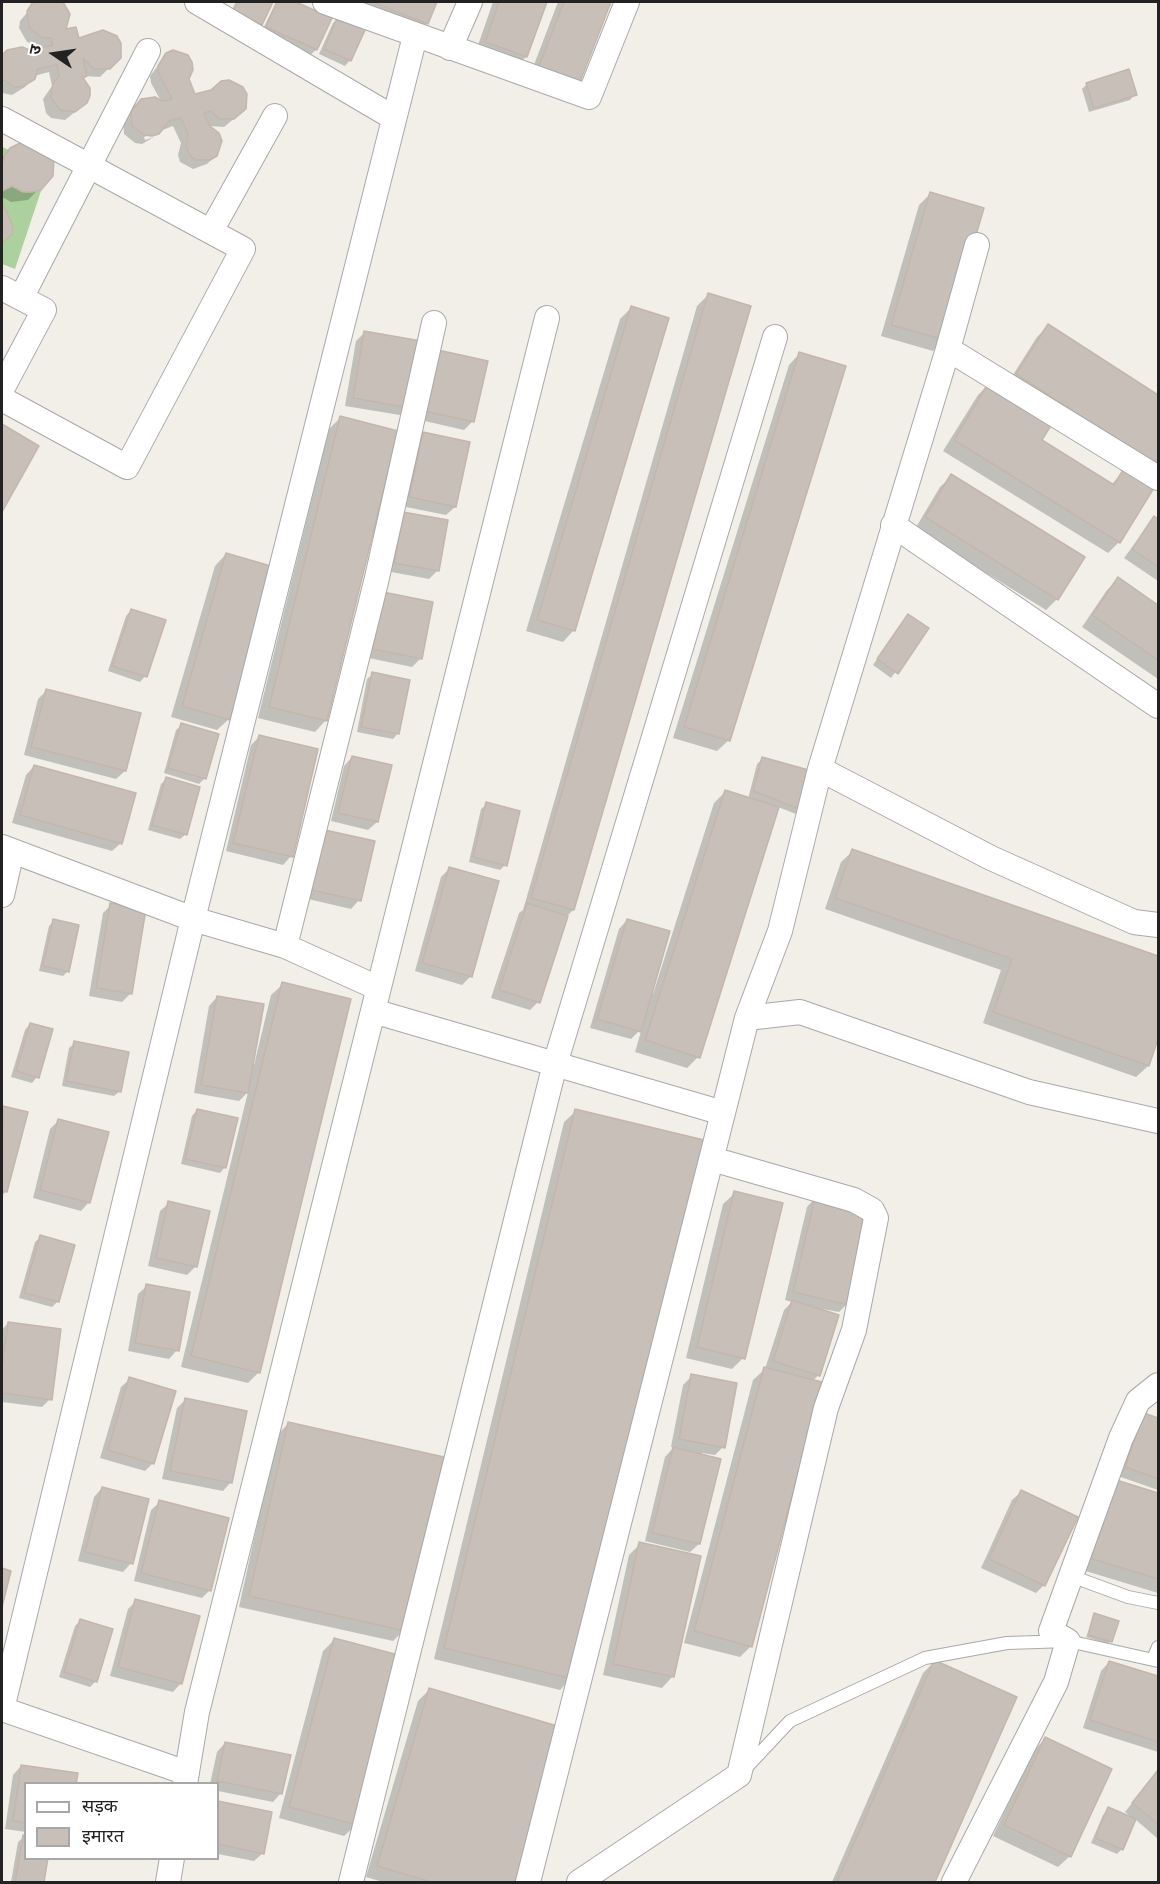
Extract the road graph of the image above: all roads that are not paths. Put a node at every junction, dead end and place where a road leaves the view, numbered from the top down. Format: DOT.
graph roads {
  1 [pos="197,2"];
  2 [pos="325,2"];
  3 [pos="470,2"];
  4 [pos="627,2"];
  5 [pos="415,36"];
  6 [pos="450,48"];
  7 [pos="148,51"];
  8 [pos="275,116"];
  9 [pos="394,118"];
  10 [pos="2,119"];
  11 [pos="90,166"];
  12 [pos="211,231"];
  13 [pos="977,245"];
  14 [pos="11,293"];
  15 [pos="547,318"];
  16 [pos="434,323"];
  17 [pos="775,337"];
  18 [pos="948,349"];
  19 [pos="2,389"];
  20 [pos="2,399"];
  21 [pos="1158,478"];
  22 [pos="893,525"];
  23 [pos="1158,706"];
  24 [pos="820,770"];
  25 [pos="7,850"];
  26 [pos="2,896"];
  27 [pos="193,919"];
  28 [pos="1158,925"];
  29 [pos="285,946"];
  30 [pos="375,999"];
  31 [pos="747,1018"];
  32 [pos="555,1064"];
  33 [pos="723,1113"];
  34 [pos="1158,1121"];
  35 [pos="712,1159"];
  36 [pos="1158,1385"];
  37 [pos="1071,1576"];
  38 [pos="1158,1603"];
  39 [pos="1068,1641"];
  40 [pos="1157,1656"];
  41 [pos="739,1775"];
  42 [pos="186,1778"];
  43 [pos="172,1860"];
  44 [pos="168,1882"];
  45 [pos="351,1882"];
  46 [pos="528,1882"];
  47 [pos="579,1882"];
  48 [pos="954,1882"];
  1 -- 9 [label="street"];
  2 -- 5 [label="street"];
  3 -- 6 [label="street"];
  4 -- 6 [label="street"];
  5 -- 6 [label="street"];
  5 -- 9 [label="street"];
  7 -- 11 [label="street"];
  8 -- 12 [label="street"];
  9 -- 27 [label="street"];
  10 -- 11 [label="street"];
  11 -- 12 [label="street"];
  11 -- 14 [label="street"];
  12 -- 20 [label="street"];
  13 -- 18 [label="street"];
  14 -- 19 [label="street"];
  15 -- 30 [label="street"];
  16 -- 29 [label="street"];
  17 -- 32 [label="street"];
  18 -- 21 [label="street"];
  18 -- 22 [label="street"];
  22 -- 23 [label="street"];
  22 -- 24 [label="street"];
  24 -- 28 [label="street"];
  24 -- 31 [label="street"];
  25 -- 26 [label="street"];
  25 -- 27 [label="street"];
  27 -- 29 [label="street"];
  27 -- 42 [label="street"];
  29 -- 30 [label="street"];
  30 -- 32 [label="street"];
  30 -- 42 [label="street"];
  31 -- 33 [label="street"];
  31 -- 34 [label="street"];
  32 -- 33 [label="street"];
  32 -- 45 [label="street"];
  33 -- 35 [label="street"];
  35 -- 41 [label="street"];
  35 -- 46 [label="street"];
  36 -- 37 [label="street"];
  37 -- 38 [label="lane"];
  37 -- 39 [label="street"];
  39 -- 40 [label="lane"];
  39 -- 41 [label="lane"];
  39 -- 48 [label="street"];
  41 -- 47 [label="street"];
  43 -- 44 [label="street"];
}
